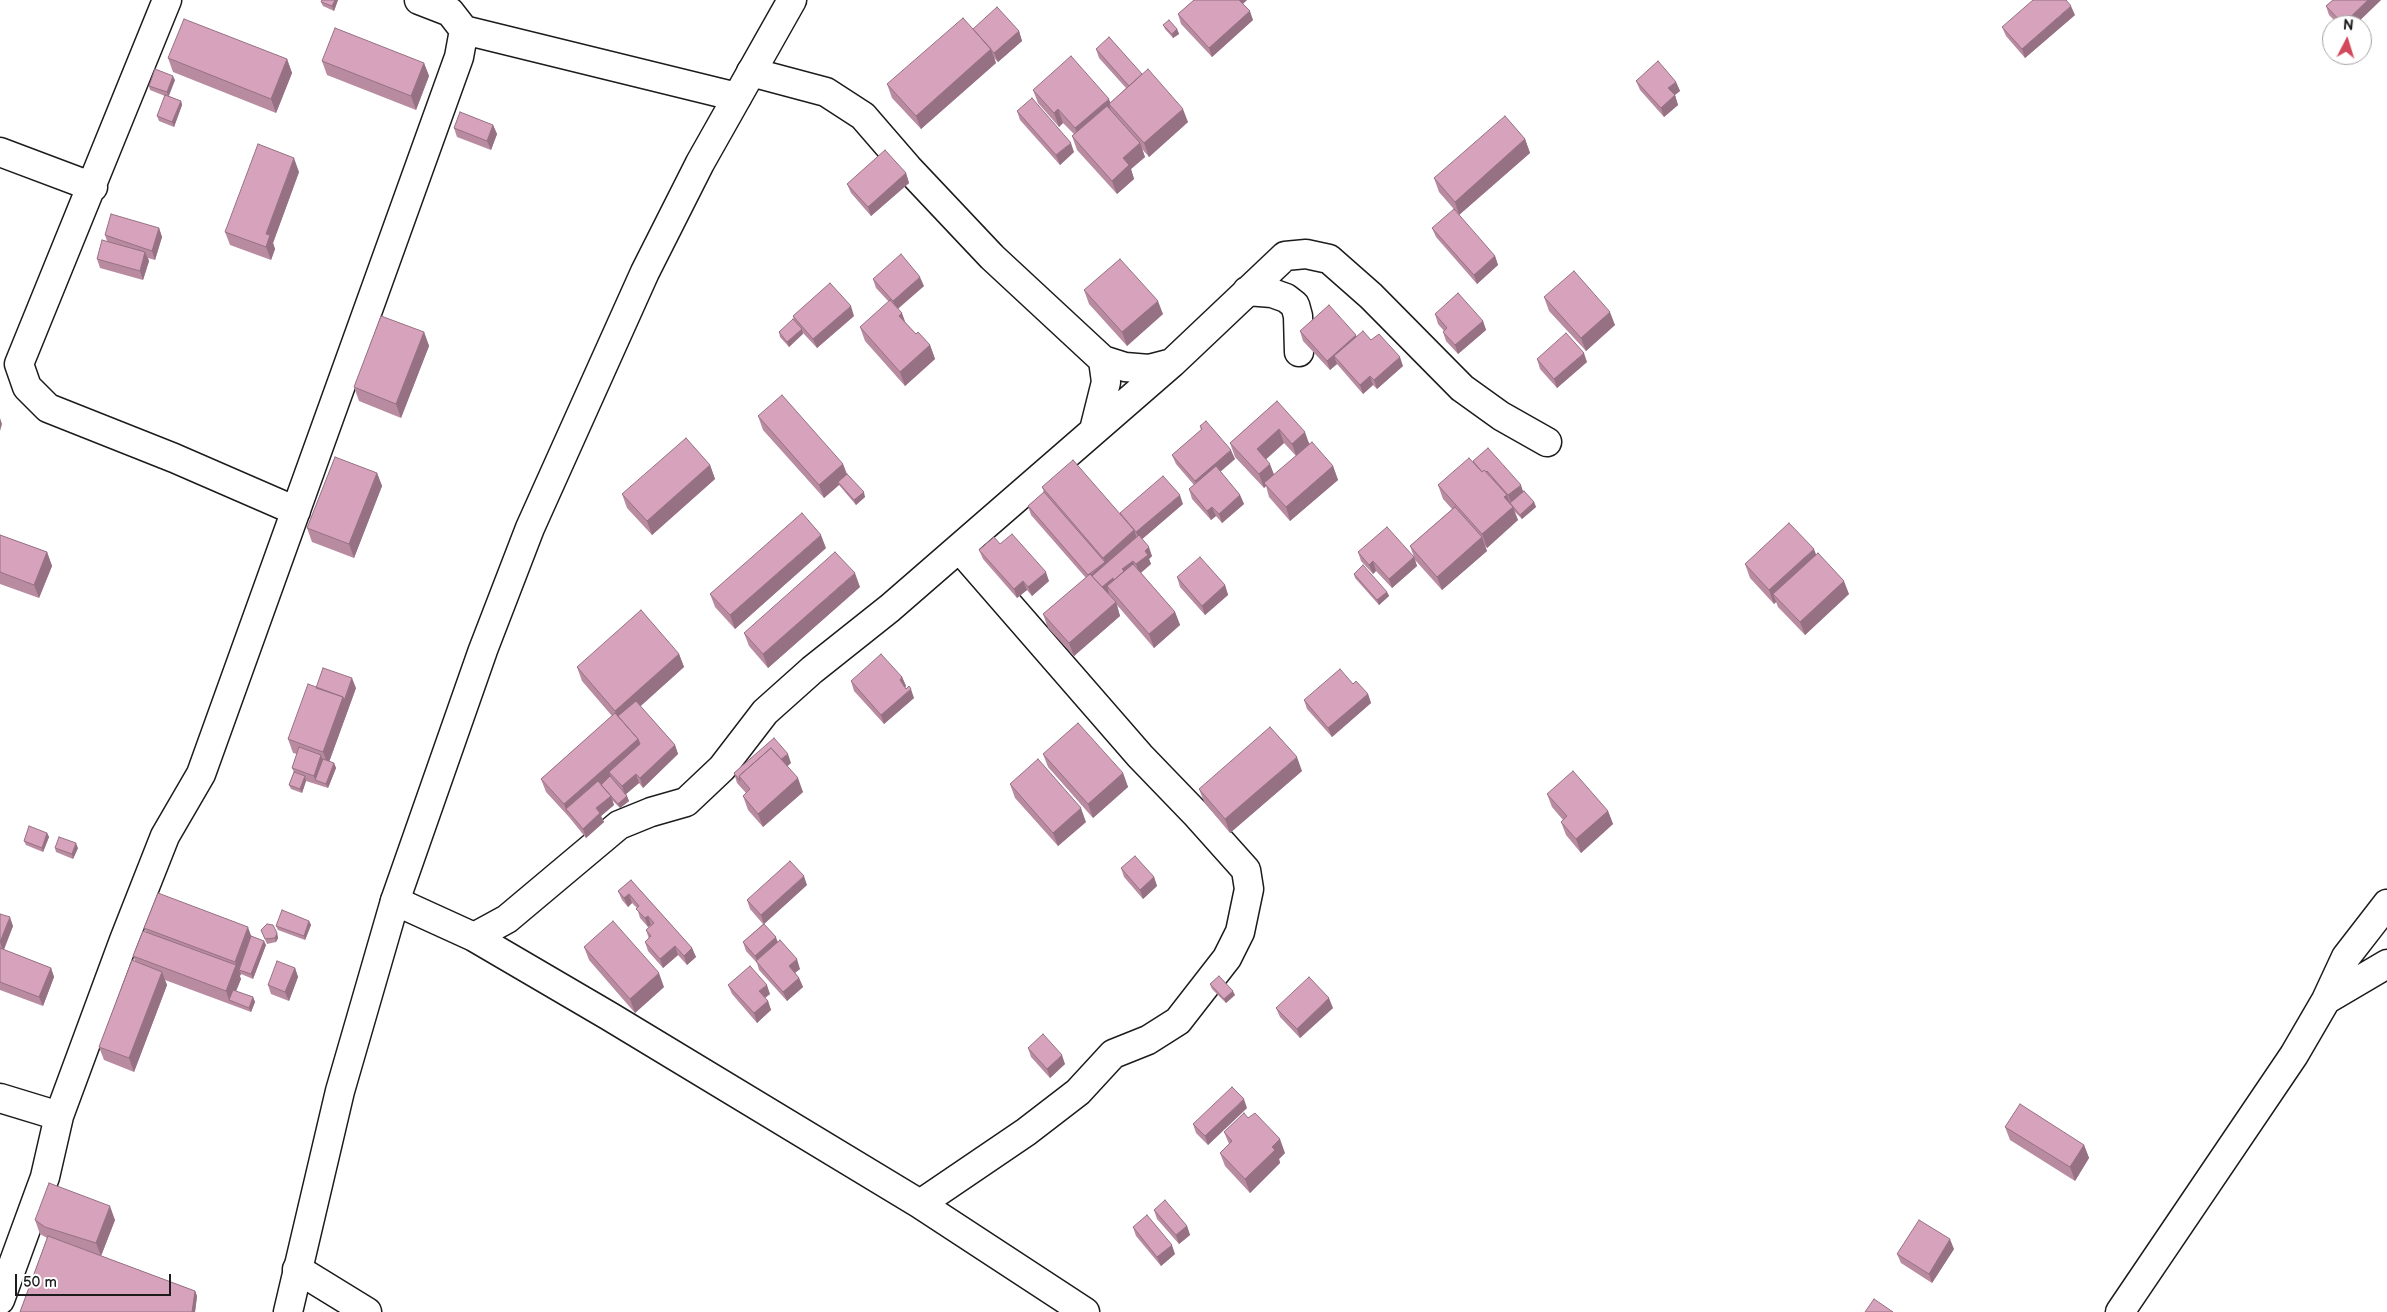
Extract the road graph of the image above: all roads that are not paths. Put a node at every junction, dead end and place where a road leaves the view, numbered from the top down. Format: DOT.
graph roads {
  1 [pos="167,0"];
  2 [pos="419,0"];
  3 [pos="792,0"];
  4 [pos="464,30"];
  5 [pos="751,72"];
  6 [pos="737,97"];
  7 [pos="0,152"];
  8 [pos="93,187"];
  9 [pos="1247,291"];
  10 [pos="1299,352"];
  11 [pos="1103,360"];
  12 [pos="1172,363"];
  13 [pos="10,366"];
  14 [pos="1094,430"];
  15 [pos="1547,442"];
  16 [pos="296,510"];
  17 [pos="959,548"];
  18 [pos="395,901"];
  19 [pos="2387,904"];
  20 [pos="474,937"];
  21 [pos="2387,964"];
  22 [pos="2326,1000"];
  23 [pos="0,1098"];
  24 [pos="59,1116"];
  25 [pos="920,1204"];
  26 [pos="297,1269"];
  27 [pos="0,1300"];
  28 [pos="288,1312"];
  29 [pos="367,1312"];
  30 [pos="1085,1312"];
  31 [pos="2120,1312"];
  1 -- 8 [label="street"];
  2 -- 4 [label="street"];
  3 -- 5 [label="street"];
  4 -- 6 [label="street"];
  4 -- 16 [label="street"];
  5 -- 6 [label="street"];
  5 -- 11 [label="street"];
  6 -- 18 [label="street"];
  7 -- 8 [label="street"];
  8 -- 13 [label="street"];
  9 -- 10 [label="street"];
  9 -- 12 [label="street"];
  9 -- 15 [label="street"];
  11 -- 12 [label="street"];
  11 -- 14 [label="street"];
  12 -- 14 [label="street"];
  13 -- 16 [label="street"];
  14 -- 17 [label="street"];
  16 -- 24 [label="street"];
  17 -- 20 [label="street"];
  17 -- 25 [label="street"];
  18 -- 20 [label="street"];
  18 -- 26 [label="street"];
  19 -- 22 [label="street"];
  20 -- 25 [label="street"];
  21 -- 22 [label="street"];
  22 -- 31 [label="street"];
  23 -- 24 [label="street"];
  24 -- 27 [label="street"];
  25 -- 30 [label="street"];
  26 -- 28 [label="street"];
  26 -- 29 [label="street"];
}
